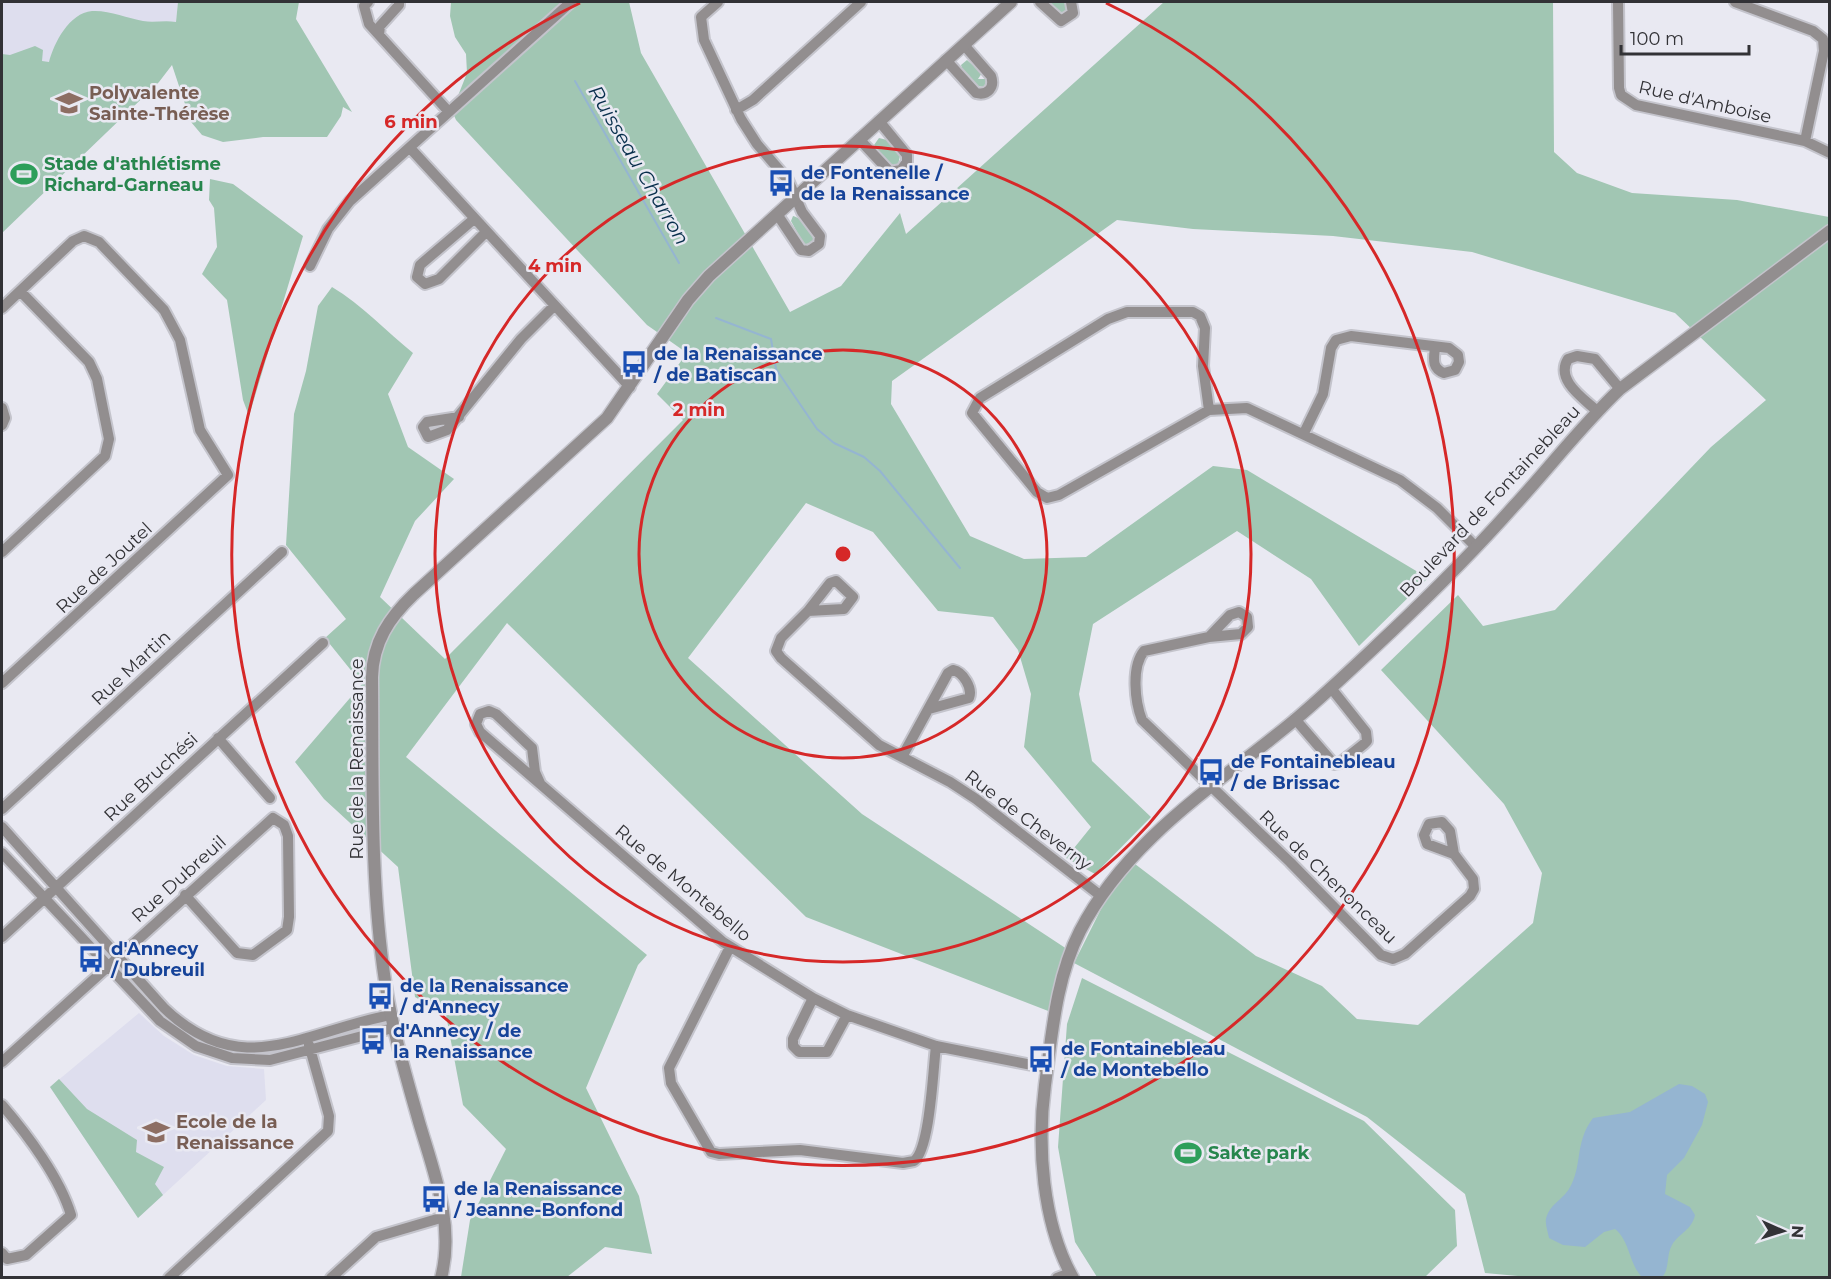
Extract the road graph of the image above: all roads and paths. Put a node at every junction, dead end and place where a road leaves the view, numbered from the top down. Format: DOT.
graph roads {
  1 [pos="368,2"];
  2 [pos="399,2"];
  3 [pos="571,2"];
  4 [pos="718,2"];
  5 [pos="861,2"];
  6 [pos="1011,2"];
  7 [pos="1040,2"];
  8 [pos="1071,2"];
  9 [pos="1618,2"];
  10 [pos="1735,2"];
  11 [pos="379,35"];
  12 [pos="964,45"];
  13 [pos="946,60"];
  14 [pos="736,110"];
  15 [pos="449,112"];
  16 [pos="879,121"];
  17 [pos="860,139"];
  18 [pos="1804,141"];
  19 [pos="410,147"];
  20 [pos="1830,153"];
  21 [pos="795,197"];
  22 [pos="777,214"];
  23 [pos="474,219"];
  24 [pos="1830,231"];
  25 [pos="486,232"];
  26 [pos="310,266"];
  27 [pos="20,291"];
  28 [pos="554,306"];
  29 [pos="2,308"];
  30 [pos="1436,347"];
  31 [pos="630,387"];
  32 [pos="1620,389"];
  33 [pos="2,408"];
  34 [pos="1209,410"];
  35 [pos="1596,411"];
  36 [pos="459,417"];
  37 [pos="2,424"];
  38 [pos="1304,433"];
  39 [pos="1476,547"];
  40 [pos="2,552"];
  41 [pos="282,552"];
  42 [pos="808,611"];
  43 [pos="1209,637"];
  44 [pos="323,643"];
  45 [pos="2,684"];
  46 [pos="1331,688"];
  47 [pos="929,709"];
  48 [pos="1295,719"];
  49 [pos="218,738"];
  50 [pos="902,757"];
  51 [pos="540,783"];
  52 [pos="1211,786"];
  53 [pos="270,798"];
  54 [pos="2,809"];
  55 [pos="2,827"];
  56 [pos="2,853"];
  57 [pos="1454,854"];
  58 [pos="56,887"];
  59 [pos="185,895"];
  60 [pos="1101,896"];
  61 [pos="43,898"];
  62 [pos="2,937"];
  63 [pos="729,947"];
  64 [pos="117,956"];
  65 [pos="107,966"];
  66 [pos="813,998"];
  67 [pos="847,1015"];
  68 [pos="392,1022"];
  69 [pos="307,1039"];
  70 [pos="936,1046"];
  71 [pos="311,1051"];
  72 [pos="2,1062"];
  73 [pos="1047,1068"];
  74 [pos="2,1105"];
  75 [pos="444,1217"];
  76 [pos="2,1253"];
  77 [pos="1072,1275"];
  78 [pos="169,1278"];
  79 [pos="331,1278"];
  80 [pos="441,1278"];
  81 [pos="1058,1278"];
  1 -- 11 [label="street"];
  2 -- 11 [label="street"];
  3 -- 15 [label="street"];
  4 -- 14 [label="street"];
  5 -- 14 [label="street"];
  6 -- 12 [label="street, Rue de la Renaissance"];
  7 -- 8 [label="street"];
  9 -- 18 [label="street, Rue d'Amboise"];
  10 -- 18 [label="street"];
  11 -- 15 [label="street"];
  12 -- 13 [label="street, Rue de la Renaissance"];
  12 -- 13 [label="street"];
  13 -- 16 [label="street, Rue de la Renaissance"];
  14 -- 21 [label="street"];
  15 -- 19 [label="street"];
  16 -- 17 [label="street, Rue de la Renaissance"];
  16 -- 17 [label="street"];
  17 -- 21 [label="street, Rue de la Renaissance"];
  18 -- 20 [label="street, Rue d'Amboise"];
  19 -- 23 [label="street"];
  19 -- 26 [label="street"];
  21 -- 22 [label="street, Rue de la Renaissance"];
  21 -- 22 [label="street"];
  22 -- 31 [label="street, Rue de la Renaissance"];
  23 -- 25 [label="street"];
  23 -- 25 [label="street"];
  24 -- 32 [label="street, Boulevard de Fontainebleau"];
  25 -- 28 [label="street"];
  27 -- 29 [label="street"];
  27 -- 40 [label="street"];
  27 -- 45 [label="street, Rue de Joutel"];
  28 -- 31 [label="street"];
  28 -- 36 [label="street"];
  30 -- 38 [label="street"];
  31 -- 68 [label="street, Rue de la Renaissance"];
  32 -- 35 [label="street, Boulevard de Fontainebleau"];
  32 -- 35 [label="street, Boulevard de Fontainebleau"];
  33 -- 37 [label="street"];
  34 -- 34 [label="street"];
  34 -- 38 [label="street"];
  35 -- 39 [label="street, Boulevard de Fontainebleau"];
  38 -- 39 [label="street"];
  39 -- 46 [label="street, Boulevard de Fontainebleau"];
  41 -- 54 [label="street, Rue Martin"];
  42 -- 50 [label="street, Rue de Cheverny"];
  43 -- 52 [label="street"];
  44 -- 49 [label="street, Rue Bruchési"];
  46 -- 48 [label="street, Boulevard de Fontainebleau"];
  46 -- 48 [label="street"];
  47 -- 50 [label="street"];
  48 -- 52 [label="street, Boulevard de Fontainebleau"];
  49 -- 53 [label="street"];
  49 -- 58 [label="street, Rue Bruchési"];
  50 -- 60 [label="street, Rue de Cheverny"];
  51 -- 51 [label="street, Rue de Montebello"];
  51 -- 63 [label="street, Rue de Montebello"];
  52 -- 57 [label="street, Rue de Chenonceau"];
  52 -- 60 [label="street, Boulevard de Fontainebleau"];
  55 -- 58 [label="street"];
  56 -- 61 [label="street"];
  58 -- 61 [label="street, Rue Bruchési"];
  58 -- 64 [label="street"];
  59 -- 59 [label="street, Rue Dubreuil"];
  59 -- 64 [label="street, Rue Dubreuil"];
  60 -- 73 [label="street, Boulevard de Fontainebleau"];
  61 -- 62 [label="street, Rue Bruchési"];
  61 -- 65 [label="street"];
  63 -- 66 [label="street, Rue de Montebello"];
  63 -- 70 [label="street"];
  64 -- 65 [label="street, Rue Dubreuil"];
  64 -- 69 [label="street"];
  65 -- 71 [label="street"];
  65 -- 72 [label="street, Rue Dubreuil"];
  66 -- 67 [label="street, Rue de Montebello"];
  66 -- 67 [label="street"];
  67 -- 70 [label="street, Rue de Montebello"];
  68 -- 69 [label="street"];
  68 -- 71 [label="street"];
  68 -- 75 [label="street, Rue de la Renaissance"];
  69 -- 71 [label="street"];
  70 -- 73 [label="street, Rue de Montebello"];
  71 -- 78 [label="street"];
  73 -- 77 [label="street, Boulevard de Fontainebleau"];
  74 -- 76 [label="street"];
  75 -- 79 [label="street"];
  75 -- 80 [label="street, Rue de la Renaissance"];
  77 -- 81 [label="street, Boulevard de Fontainebleau"];
}
